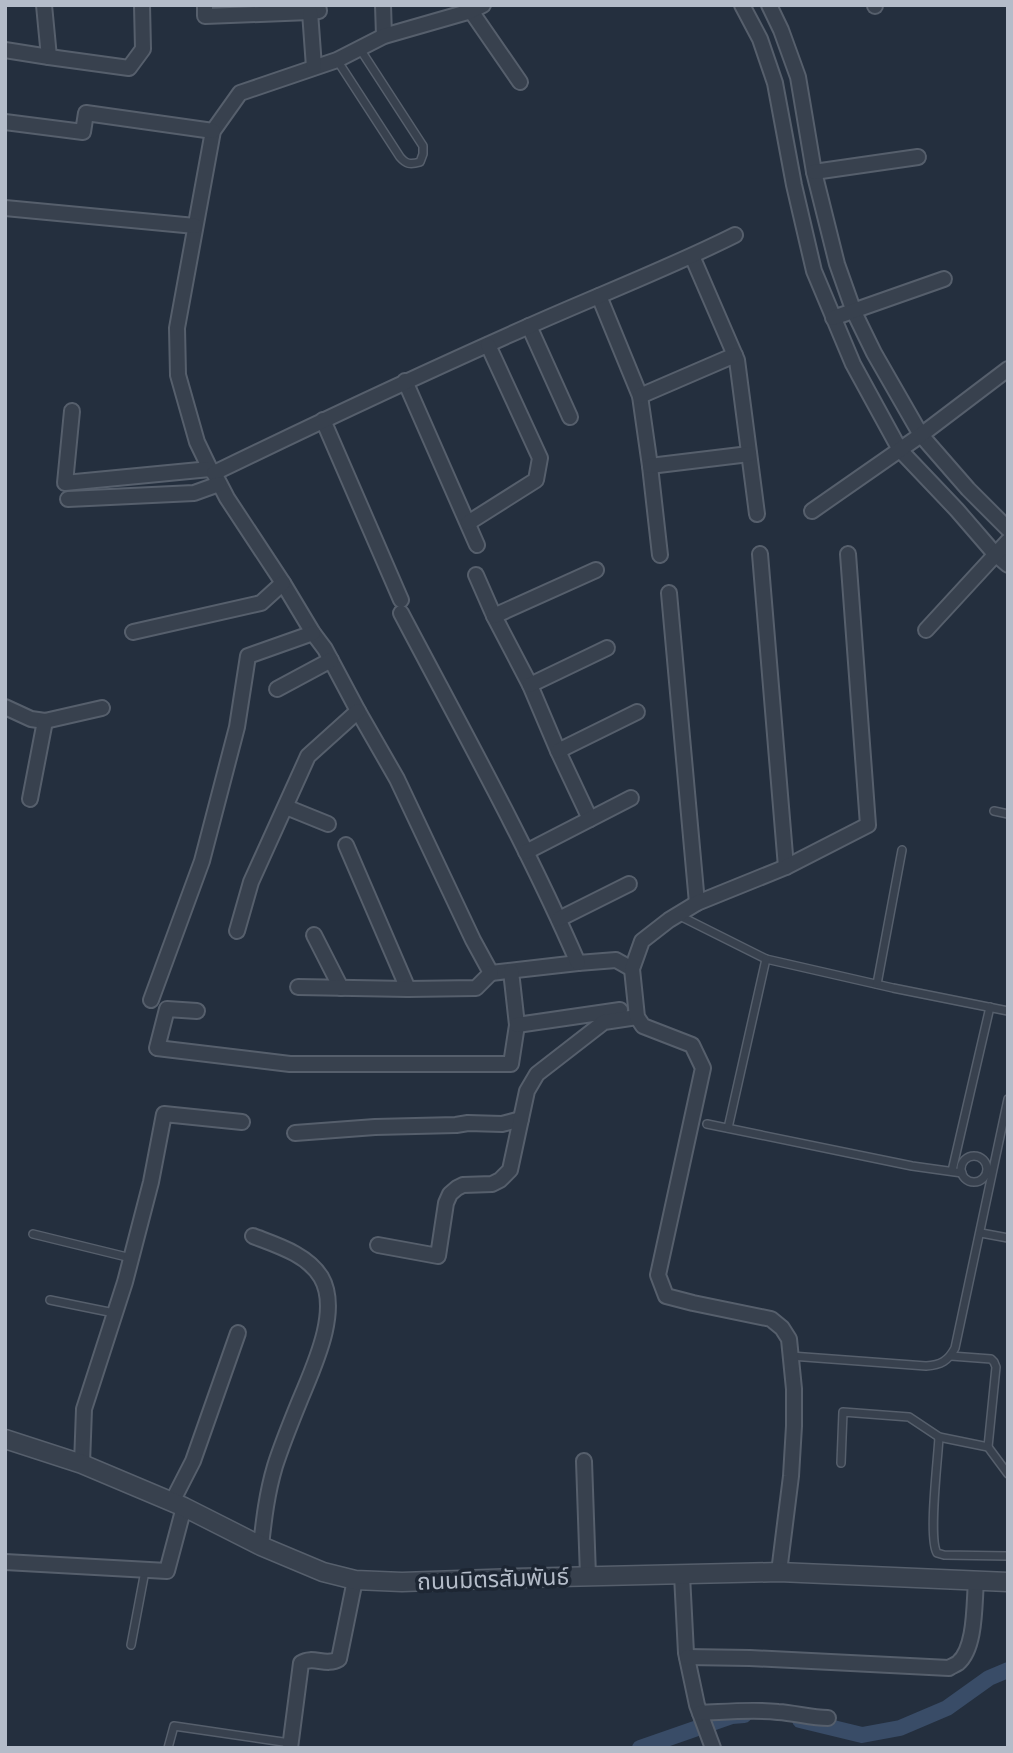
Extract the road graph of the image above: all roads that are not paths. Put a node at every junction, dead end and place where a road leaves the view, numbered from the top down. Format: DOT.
graph roads {
  1 [pos="44,5"];
  2 [pos="142,5"];
  3 [pos="205,5"];
  4 [pos="383,5"];
  5 [pos="742,5"];
  6 [pos="769,5"];
  7 [pos="475,7"];
  8 [pos="316,9"];
  9 [pos="384,36"];
  10 [pos="360,48"];
  11 [pos="5,50"];
  12 [pos="49,57"];
  13 [pos="325,64"];
  14 [pos="520,82"];
  15 [pos="5,122"];
  16 [pos="213,131"];
  17 [pos="918,157"];
  18 [pos="814,172"];
  19 [pos="5,208"];
  20 [pos="195,226"];
  21 [pos="735,235"];
  22 [pos="692,256"];
  23 [pos="944,279"];
  24 [pos="599,296"];
  25 [pos="854,312"];
  26 [pos="832,318"];
  27 [pos="529,326"];
  28 [pos="488,345"];
  29 [pos="734,355"];
  30 [pos="1008,369"];
  31 [pos="405,382"];
  32 [pos="640,396"];
  33 [pos="72,411"];
  34 [pos="570,418"];
  35 [pos="323,420"];
  36 [pos="921,435"];
  37 [pos="900,450"];
  38 [pos="749,454"];
  39 [pos="650,466"];
  40 [pos="214,475"];
  41 [pos="68,499"];
  42 [pos="812,511"];
  43 [pos="757,514"];
  44 [pos="468,523"];
  45 [pos="1008,529"];
  46 [pos="1008,541"];
  47 [pos="477,545"];
  48 [pos="760,554"];
  49 [pos="848,554"];
  50 [pos="995,554"];
  51 [pos="660,555"];
  52 [pos="1008,565"];
  53 [pos="596,570"];
  54 [pos="476,575"];
  55 [pos="284,583"];
  56 [pos="669,593"];
  57 [pos="494,616"];
  58 [pos="926,630"];
  59 [pos="133,632"];
  60 [pos="313,633"];
  61 [pos="607,649"];
  62 [pos="331,660"];
  63 [pos="530,685"];
  64 [pos="277,689"];
  65 [pos="5,708"];
  66 [pos="102,708"];
  67 [pos="358,712"];
  68 [pos="637,712"];
  69 [pos="45,721"];
  70 [pos="558,751"];
  71 [pos="631,798"];
  72 [pos="30,799"];
  73 [pos="286,807"];
  74 [pos="994,811"];
  75 [pos="1008,814"];
  76 [pos="590,819"];
  77 [pos="328,824"];
  78 [pos="346,845"];
  79 [pos="902,850"];
  80 [pos="526,852"];
  81 [pos="786,867"];
  82 [pos="629,884"];
  83 [pos="697,903"];
  84 [pos="678,915"];
  85 [pos="559,919"];
  86 [pos="237,931"];
  87 [pos="314,935"];
  88 [pos="766,960"];
  89 [pos="578,962"];
  90 [pos="632,969"];
  91 [pos="511,971"];
  92 [pos="491,973"];
  93 [pos="877,984"];
  94 [pos="298,987"];
  95 [pos="341,988"];
  96 [pos="408,989"];
  97 [pos="151,1000"];
  98 [pos="990,1007"];
  99 [pos="197,1011"];
  100 [pos="1008,1011"];
  101 [pos="636,1013"];
  102 [pos="517,1025"];
  103 [pos="1008,1099"];
  104 [pos="521,1119"];
  105 [pos="242,1122"];
  106 [pos="707,1124"];
  107 [pos="728,1128"];
  108 [pos="295,1133"];
  109 [pos="996,1156"];
  110 [pos="982,1159"];
  111 [pos="952,1171"];
  112 [pos="962,1173"];
  113 [pos="980,1181"];
  114 [pos="988,1193"];
  115 [pos="981,1233"];
  116 [pos="33,1234"];
  117 [pos="253,1236"];
  118 [pos="1008,1238"];
  119 [pos="378,1245"];
  120 [pos="131,1258"];
  121 [pos="50,1300"];
  122 [pos="116,1313"];
  123 [pos="238,1333"];
  124 [pos="791,1356"];
  125 [pos="951,1356"];
  126 [pos="939,1437"];
  127 [pos="5,1439"];
  128 [pos="988,1447"];
  129 [pos="584,1461"];
  130 [pos="841,1463"];
  131 [pos="82,1464"];
  132 [pos="1008,1474"];
  133 [pos="178,1504"];
  134 [pos="261,1546"];
  135 [pos="1008,1556"];
  136 [pos="5,1562"];
  137 [pos="145,1571"];
  138 [pos="779,1572"];
  139 [pos="682,1575"];
  140 [pos="589,1576"];
  141 [pos="355,1580"];
  142 [pos="976,1581"];
  143 [pos="1008,1582"];
  144 [pos="131,1645"];
  145 [pos="687,1657"];
  146 [pos="701,1716"];
  147 [pos="828,1718"];
  148 [pos="290,1745"];
  149 [pos="713,1746"];
  150 [pos="168,1748"];
  1 -- 12 [label="street"];
  2 -- 12 [label="street"];
  3 -- 8 [label="street"];
  4 -- 9 [label="street"];
  5 -- 26 [label="street"];
  6 -- 18 [label="street"];
  7 -- 9 [label="street"];
  7 -- 14 [label="street"];
  8 -- 13 [label="street"];
  9 -- 10 [label="street"];
  10 -- 13 [label="street"];
  10 -- 13 [label="lane"];
  11 -- 12 [label="street"];
  13 -- 16 [label="street"];
  15 -- 16 [label="street"];
  16 -- 20 [label="street"];
  17 -- 18 [label="street"];
  18 -- 25 [label="street"];
  19 -- 20 [label="street"];
  20 -- 40 [label="street"];
  21 -- 22 [label="street"];
  22 -- 24 [label="street"];
  22 -- 29 [label="street"];
  23 -- 25 [label="street"];
  24 -- 27 [label="street"];
  24 -- 32 [label="street"];
  25 -- 26 [label="street"];
  25 -- 36 [label="street"];
  26 -- 37 [label="street"];
  27 -- 28 [label="street"];
  27 -- 34 [label="street"];
  28 -- 31 [label="street"];
  28 -- 44 [label="street"];
  29 -- 32 [label="street"];
  29 -- 38 [label="street"];
  30 -- 36 [label="street"];
  31 -- 35 [label="street"];
  31 -- 44 [label="street"];
  32 -- 39 [label="street"];
  33 -- 40 [label="street"];
  35 -- 40 [label="street"];
  35 -- 80 [label="street"];
  36 -- 37 [label="street"];
  36 -- 45 [label="street"];
  37 -- 42 [label="street"];
  37 -- 50 [label="street"];
  38 -- 39 [label="street"];
  38 -- 43 [label="street"];
  39 -- 51 [label="street"];
  40 -- 41 [label="street"];
  40 -- 55 [label="street"];
  44 -- 47 [label="street"];
  46 -- 50 [label="street"];
  48 -- 81 [label="street"];
  49 -- 81 [label="street"];
  50 -- 52 [label="street"];
  50 -- 58 [label="street"];
  53 -- 57 [label="street"];
  54 -- 57 [label="street"];
  55 -- 59 [label="street"];
  55 -- 60 [label="street"];
  56 -- 83 [label="street"];
  57 -- 63 [label="street"];
  60 -- 62 [label="street"];
  60 -- 97 [label="street"];
  61 -- 63 [label="street"];
  62 -- 64 [label="street"];
  62 -- 67 [label="street"];
  63 -- 70 [label="street"];
  65 -- 69 [label="street"];
  66 -- 69 [label="street"];
  67 -- 73 [label="street"];
  67 -- 92 [label="street"];
  68 -- 70 [label="street"];
  69 -- 72 [label="street"];
  70 -- 76 [label="street"];
  71 -- 76 [label="street"];
  73 -- 77 [label="street"];
  73 -- 86 [label="street"];
  74 -- 75 [label="lane"];
  76 -- 80 [label="street"];
  78 -- 96 [label="street"];
  79 -- 93 [label="lane"];
  80 -- 85 [label="street"];
  81 -- 83 [label="street"];
  82 -- 85 [label="street"];
  83 -- 84 [label="street"];
  84 -- 88 [label="lane"];
  84 -- 90 [label="street"];
  85 -- 89 [label="street"];
  87 -- 95 [label="street"];
  88 -- 93 [label="lane"];
  88 -- 107 [label="lane"];
  89 -- 90 [label="street"];
  89 -- 91 [label="street"];
  90 -- 101 [label="street"];
  91 -- 92 [label="street"];
  91 -- 102 [label="street"];
  92 -- 96 [label="street"];
  93 -- 98 [label="lane"];
  94 -- 95 [label="street"];
  95 -- 96 [label="street"];
  98 -- 100 [label="lane"];
  98 -- 111 [label="lane"];
  99 -- 102 [label="street"];
  101 -- 102 [label="street"];
  101 -- 104 [label="street"];
  101 -- 124 [label="street"];
  103 -- 109 [label="lane"];
  104 -- 108 [label="street"];
  104 -- 119 [label="street"];
  105 -- 120 [label="street"];
  106 -- 107 [label="lane"];
  107 -- 111 [label="lane"];
  109 -- 110 [label="lane"];
  109 -- 114 [label="lane"];
  110 -- 112 [label="lane"];
  110 -- 113 [label="lane"];
  111 -- 112 [label="lane"];
  112 -- 113 [label="lane"];
  113 -- 114 [label="lane"];
  114 -- 115 [label="lane"];
  115 -- 118 [label="lane"];
  115 -- 125 [label="lane"];
  116 -- 120 [label="lane"];
  117 -- 134 [label="street"];
  120 -- 122 [label="street"];
  121 -- 122 [label="lane"];
  122 -- 131 [label="street"];
  123 -- 133 [label="street"];
  124 -- 125 [label="lane"];
  124 -- 138 [label="street"];
  125 -- 128 [label="lane"];
  126 -- 128 [label="lane"];
  126 -- 130 [label="lane"];
  126 -- 135 [label="lane"];
  127 -- 131 [label="street, ถนนมิตรสัมพันธ์"];
  128 -- 132 [label="lane"];
  129 -- 140 [label="street"];
  131 -- 133 [label="street, ถนนมิตรสัมพันธ์"];
  133 -- 134 [label="street, ถนนมิตรสัมพันธ์"];
  133 -- 137 [label="street"];
  134 -- 141 [label="street, ถนนมิตรสัมพันธ์"];
  136 -- 137 [label="street"];
  137 -- 144 [label="lane"];
  138 -- 139 [label="street, ถนนมิตรสัมพันธ์"];
  138 -- 142 [label="street, ถนนมิตรสัมพันธ์"];
  139 -- 140 [label="street, ถนนมิตรสัมพันธ์"];
  139 -- 145 [label="street"];
  140 -- 141 [label="street, ถนนมิตรสัมพันธ์"];
  141 -- 148 [label="street"];
  142 -- 143 [label="street, ถนนมิตรสัมพันธ์"];
  142 -- 145 [label="street"];
  145 -- 146 [label="street"];
  146 -- 147 [label="street"];
  146 -- 149 [label="street"];
  148 -- 150 [label="lane"];
}
